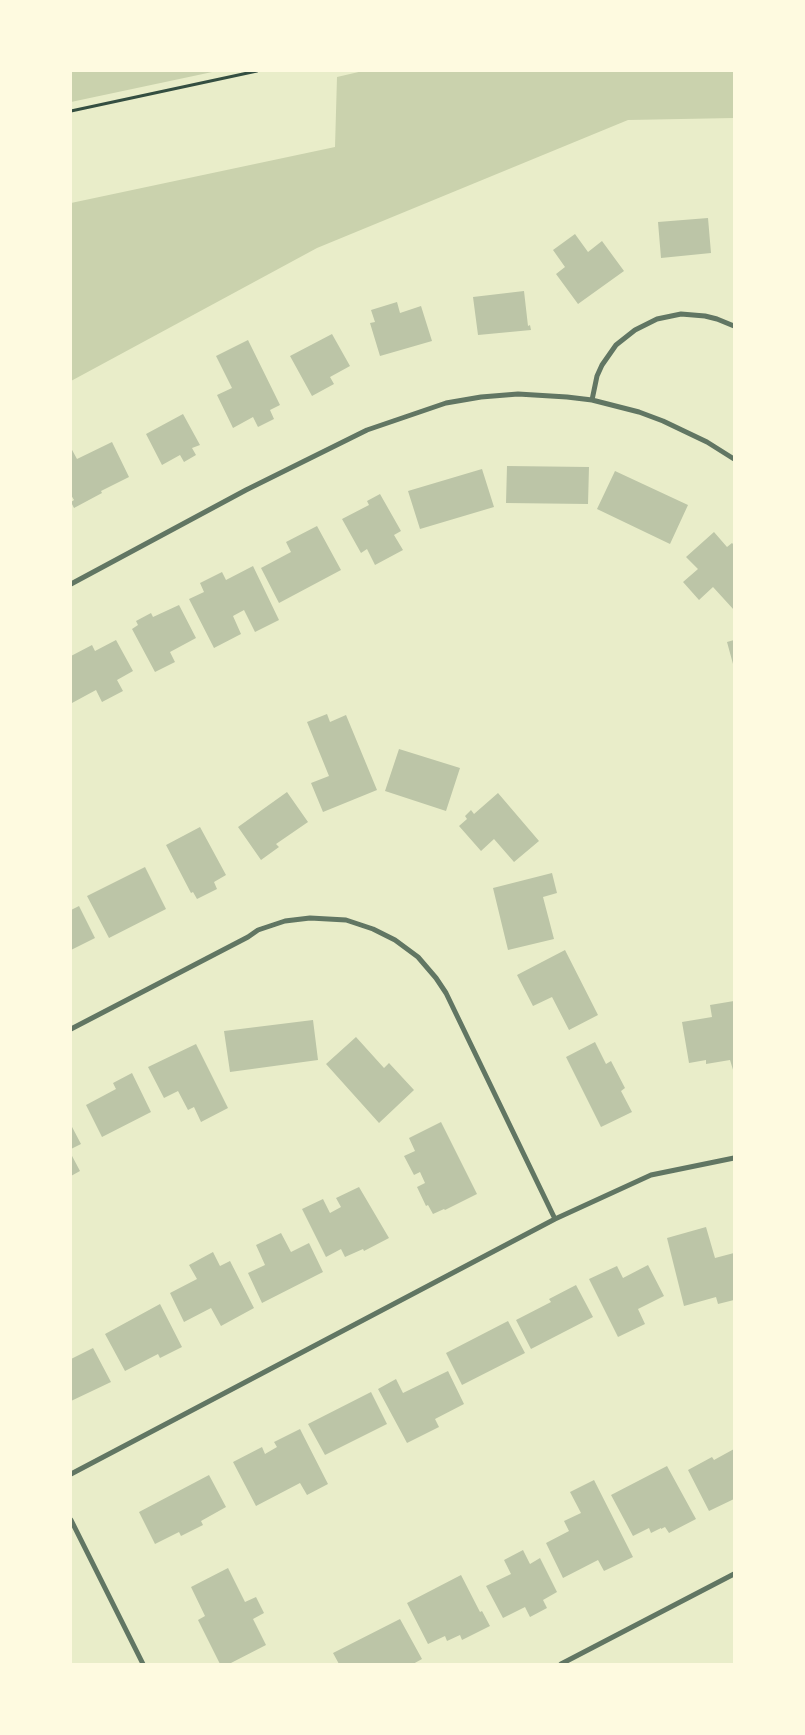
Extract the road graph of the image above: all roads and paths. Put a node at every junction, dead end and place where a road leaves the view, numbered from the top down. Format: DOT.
graph roads {
  1 [pos="257,71"];
  2 [pos="71,111"];
  3 [pos="734,326"];
  4 [pos="592,400"];
  5 [pos="734,460"];
  6 [pos="71,584"];
  7 [pos="71,1029"];
  8 [pos="734,1158"];
  9 [pos="555,1219"];
  10 [pos="71,1474"];
  11 [pos="71,1520"];
  12 [pos="734,1574"];
  13 [pos="143,1664"];
  14 [pos="561,1664"];
  1 -- 2 [label="path"];
  3 -- 4 [label="street"];
  4 -- 5 [label="street"];
  4 -- 6 [label="street"];
  7 -- 9 [label="street"];
  8 -- 9 [label="street"];
  9 -- 10 [label="street"];
  11 -- 13 [label="street"];
  12 -- 14 [label="street"];
}
